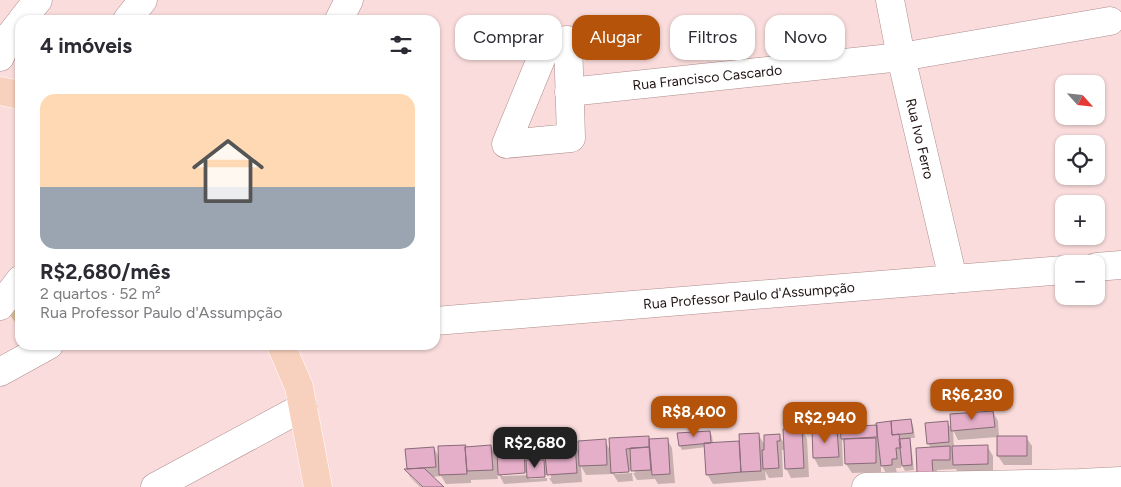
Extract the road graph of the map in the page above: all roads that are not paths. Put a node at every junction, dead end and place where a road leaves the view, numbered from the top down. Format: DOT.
graph roads {
  1 [pos="38,0"];
  2 [pos="142,0"];
  3 [pos="349,0"];
  4 [pos="890,0"];
  5 [pos="27,15"];
  6 [pos="131,15"];
  7 [pos="342,15"];
  8 [pos="1110,21"];
  9 [pos="901,57"];
  10 [pos="0,91"];
  11 [pos="569,92"];
  12 [pos="15,94"];
  13 [pos="1121,265"];
  14 [pos="1105,266"];
  15 [pos="1055,271"];
  16 [pos="953,279"];
  17 [pos="15,286"];
  18 [pos="0,306"];
  19 [pos="440,321"];
  20 [pos="40,350"];
  21 [pos="283,350"];
  22 [pos="0,372"];
  23 [pos="303,407"];
  24 [pos="1121,481"];
  25 [pos="1079,485"];
  26 [pos="155,487"];
  27 [pos="318,487"];
  28 [pos="866,487"];
  1 -- 5 [label="street"];
  2 -- 6 [label="street"];
  3 -- 7 [label="street"];
  4 -- 9 [label="street, Rua Ivo Ferro"];
  8 -- 9 [label="street, Rua Francisco Cascardo"];
  9 -- 11 [label="street, Rua Francisco Cascardo"];
  9 -- 16 [label="street, Rua Ivo Ferro"];
  10 -- 12 [label="main road"];
  13 -- 14 [label="street"];
  15 -- 16 [label="street, Rua Professor Paulo d'Assumpção"];
  16 -- 19 [label="street, Rua Professor Paulo d'Assumpção"];
  17 -- 18 [label="street"];
  20 -- 22 [label="street"];
  21 -- 23 [label="main road"];
  23 -- 26 [label="street"];
  23 -- 27 [label="main road"];
  24 -- 25 [label="street"];
  25 -- 28 [label="street"];
}
